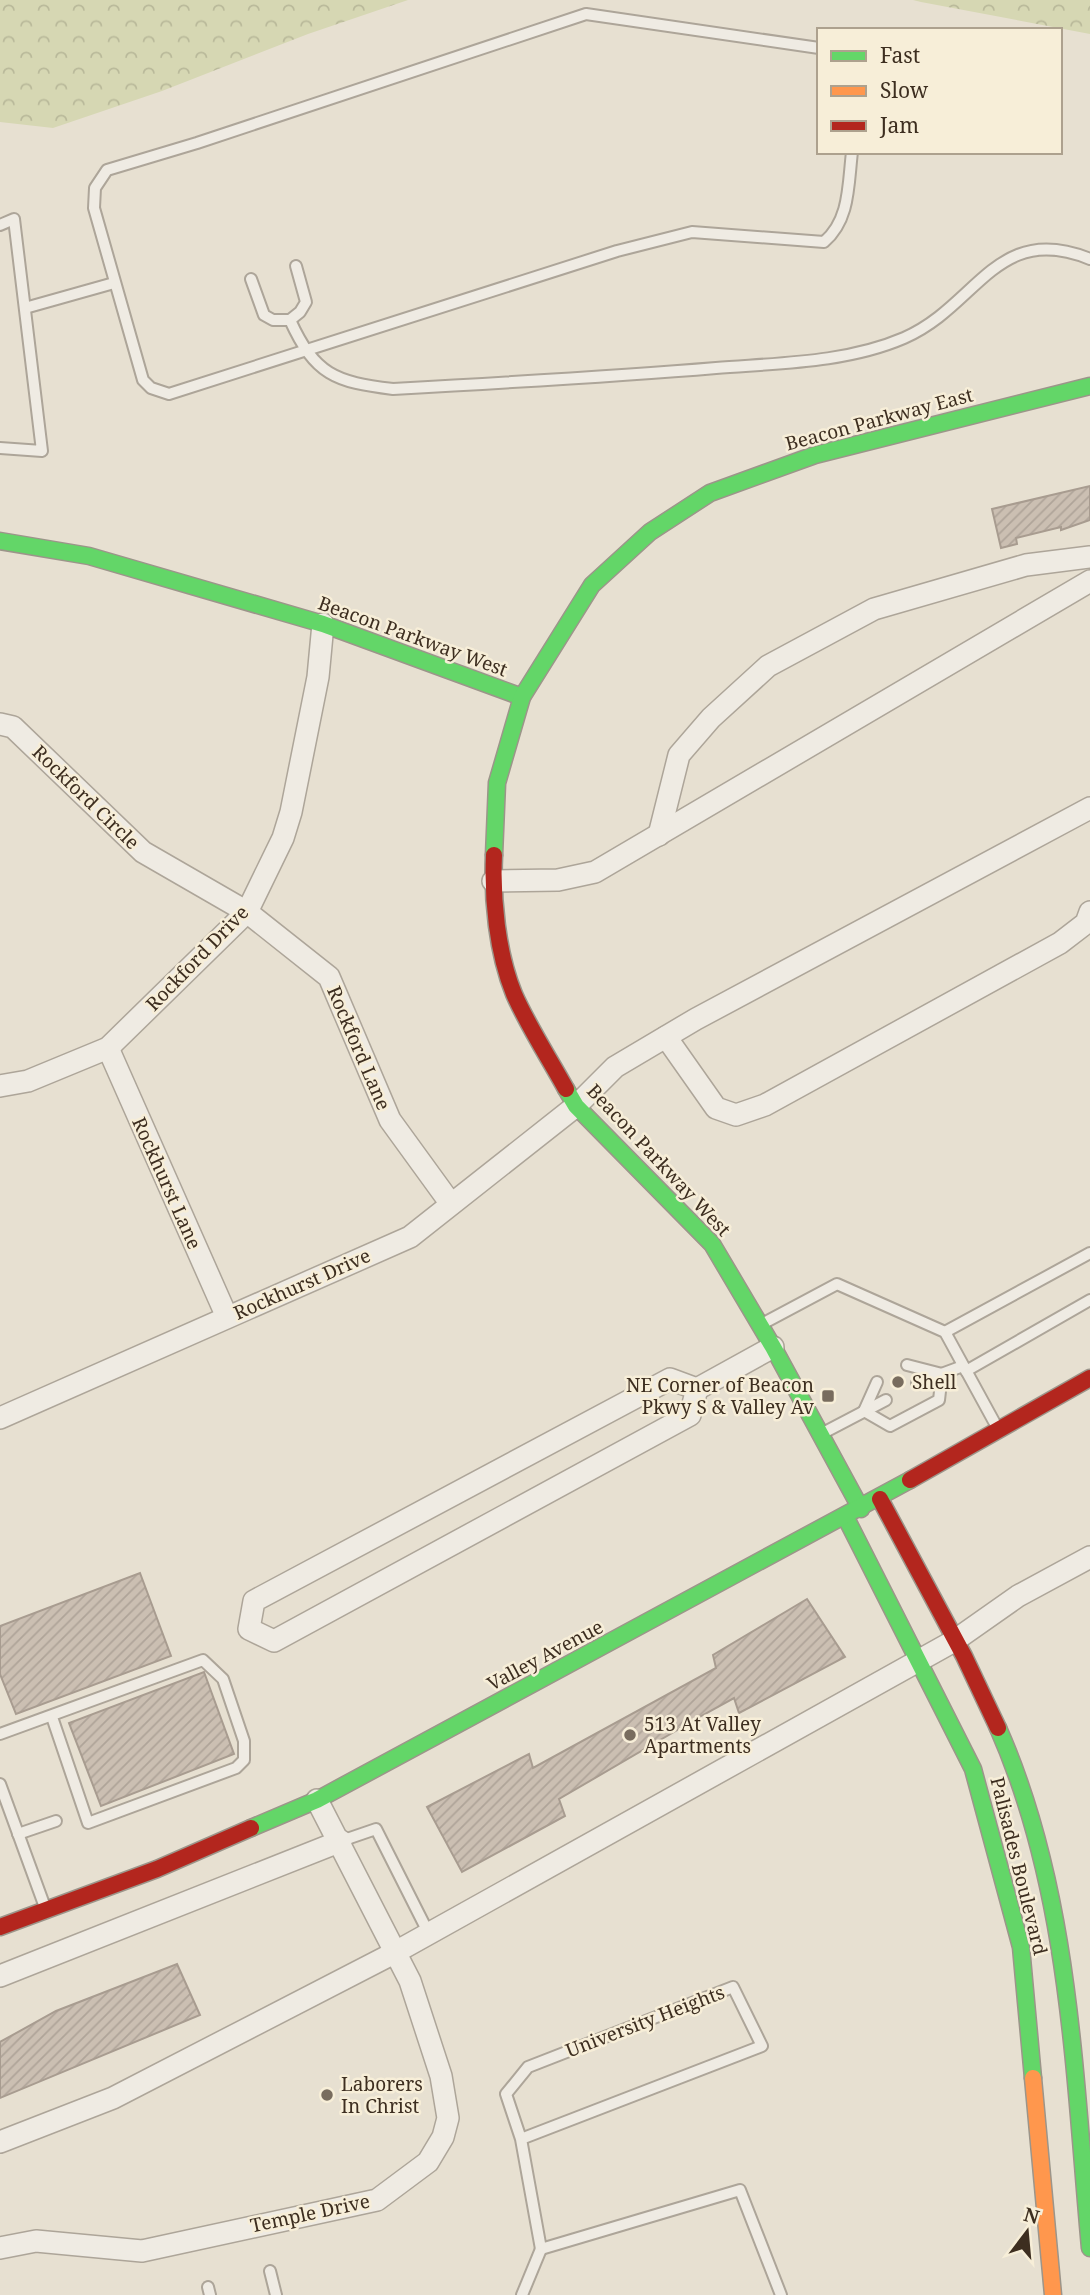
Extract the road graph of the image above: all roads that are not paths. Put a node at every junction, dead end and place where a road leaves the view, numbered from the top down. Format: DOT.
graph roads {
  1 [pos="817,48"];
  2 [pos="852,154"];
  3 [pos="0,225"];
  4 [pos="1090,260"];
  5 [pos="296,266"];
  6 [pos="251,279"];
  7 [pos="114,283"];
  8 [pos="25,308"];
  9 [pos="289,320"];
  10 [pos="305,352"];
  11 [pos="1090,386"];
  12 [pos="0,448"];
  13 [pos="0,541"];
  14 [pos="1090,557"];
  15 [pos="1090,581"];
  16 [pos="323,624"];
  17 [pos="523,697"];
  18 [pos="0,724"];
  19 [pos="1090,808"];
  20 [pos="659,835"];
  21 [pos="493,881"];
  22 [pos="247,912"];
  23 [pos="1090,912"];
  24 [pos="666,1037"];
  25 [pos="107,1048"];
  26 [pos="0,1086"];
  27 [pos="576,1106"];
  28 [pos="451,1203"];
  29 [pos="1090,1253"];
  30 [pos="1090,1300"];
  31 [pos="227,1317"];
  32 [pos="760,1325"];
  33 [pos="945,1332"];
  34 [pos="773,1347"];
  35 [pos="907,1365"];
  36 [pos="965,1369"];
  37 [pos="942,1374"];
  38 [pos="1090,1378"];
  39 [pos="877,1382"];
  40 [pos="917,1383"];
  41 [pos="697,1389"];
  42 [pos="886,1400"];
  43 [pos="863,1411"];
  44 [pos="0,1418"];
  45 [pos="999,1431"];
  46 [pos="820,1434"];
  47 [pos="880,1499"];
  48 [pos="861,1509"];
  49 [pos="846,1518"];
  50 [pos="1090,1557"];
  51 [pos="954,1641"];
  52 [pos="919,1660"];
  53 [pos="52,1717"];
  54 [pos="0,1734"];
  55 [pos="0,1784"];
  56 [pos="317,1800"];
  57 [pos="56,1821"];
  58 [pos="18,1834"];
  59 [pos="341,1841"];
  60 [pos="46,1910"];
  61 [pos="0,1927"];
  62 [pos="429,1934"];
  63 [pos="394,1953"];
  64 [pos="0,1976"];
  65 [pos="521,2139"];
  66 [pos="0,2143"];
  67 [pos="0,2248"];
  68 [pos="541,2249"];
  69 [pos="1090,2249"];
  70 [pos="271,2271"];
  71 [pos="276,2295"];
  72 [pos="522,2295"];
  73 [pos="781,2295"];
  74 [pos="1054,2295"];
  1 -- 7 [label="lane"];
  2 -- 10 [label="lane"];
  3 -- 8 [label="lane"];
  4 -- 10 [label="lane"];
  5 -- 9 [label="lane"];
  6 -- 9 [label="lane"];
  7 -- 8 [label="lane"];
  7 -- 10 [label="lane"];
  8 -- 12 [label="lane"];
  9 -- 10 [label="lane"];
  11 -- 17 [label="main road, Beacon Parkway East"];
  13 -- 16 [label="main road, Beacon Parkway West"];
  14 -- 20 [label="street"];
  15 -- 20 [label="street"];
  16 -- 17 [label="main road, Beacon Parkway West"];
  16 -- 22 [label="street, Rockford Drive"];
  17 -- 21 [label="main road, Beacon Parkway West"];
  18 -- 22 [label="street, Rockford Circle"];
  19 -- 24 [label="street, Rockhurst Drive"];
  20 -- 21 [label="street"];
  21 -- 27 [label="main road, Beacon Parkway West"];
  22 -- 25 [label="street, Rockford Drive"];
  22 -- 28 [label="street, Rockford Lane"];
  23 -- 24 [label="street"];
  24 -- 27 [label="street, Rockhurst Drive"];
  25 -- 26 [label="street, Rockford Drive"];
  25 -- 31 [label="street, Rockhurst Lane"];
  27 -- 28 [label="street, Rockhurst Drive"];
  27 -- 32 [label="main road, Beacon Parkway West"];
  28 -- 31 [label="street, Rockhurst Drive"];
  29 -- 33 [label="lane"];
  30 -- 36 [label="lane"];
  31 -- 44 [label="street, Rockhurst Drive"];
  32 -- 33 [label="lane"];
  32 -- 34 [label="main road, Beacon Parkway West"];
  33 -- 36 [label="lane"];
  34 -- 41 [label="street"];
  34 -- 46 [label="main road, Beacon Parkway West"];
  35 -- 37 [label="lane"];
  36 -- 37 [label="lane"];
  36 -- 45 [label="lane"];
  37 -- 40 [label="lane"];
  37 -- 43 [label="lane"];
  38 -- 45 [label="main road, Valley Avenue"];
  39 -- 43 [label="lane"];
  41 -- 41 [label="street"];
  42 -- 43 [label="lane"];
  43 -- 46 [label="lane"];
  45 -- 47 [label="main road, Valley Avenue"];
  46 -- 48 [label="main road, Beacon Parkway West"];
  47 -- 48 [label="main road, Valley Avenue"];
  47 -- 51 [label="main road, Palisades Boulevard"];
  48 -- 49 [label="main road, Valley Avenue"];
  49 -- 52 [label="main road, Palisades Boulevard"];
  49 -- 56 [label="main road, Valley Avenue"];
  50 -- 51 [label="street"];
  51 -- 52 [label="street"];
  51 -- 69 [label="main road, Palisades Boulevard"];
  52 -- 62 [label="street"];
  52 -- 74 [label="main road, Palisades Boulevard"];
  53 -- 53 [label="lane"];
  53 -- 54 [label="lane"];
  55 -- 58 [label="lane"];
  56 -- 59 [label="street, Temple Drive"];
  56 -- 60 [label="main road, Valley Avenue"];
  57 -- 58 [label="lane"];
  58 -- 60 [label="lane"];
  59 -- 62 [label="lane"];
  59 -- 63 [label="street, Temple Drive"];
  59 -- 64 [label="street"];
  60 -- 61 [label="main road, Valley Avenue"];
  62 -- 63 [label="street"];
  63 -- 66 [label="street"];
  63 -- 67 [label="street, Temple Drive"];
  65 -- 65 [label="lane, University Heights"];
  65 -- 68 [label="lane, University Heights"];
  68 -- 72 [label="lane"];
  68 -- 73 [label="lane"];
  70 -- 71 [label="lane"];
}
